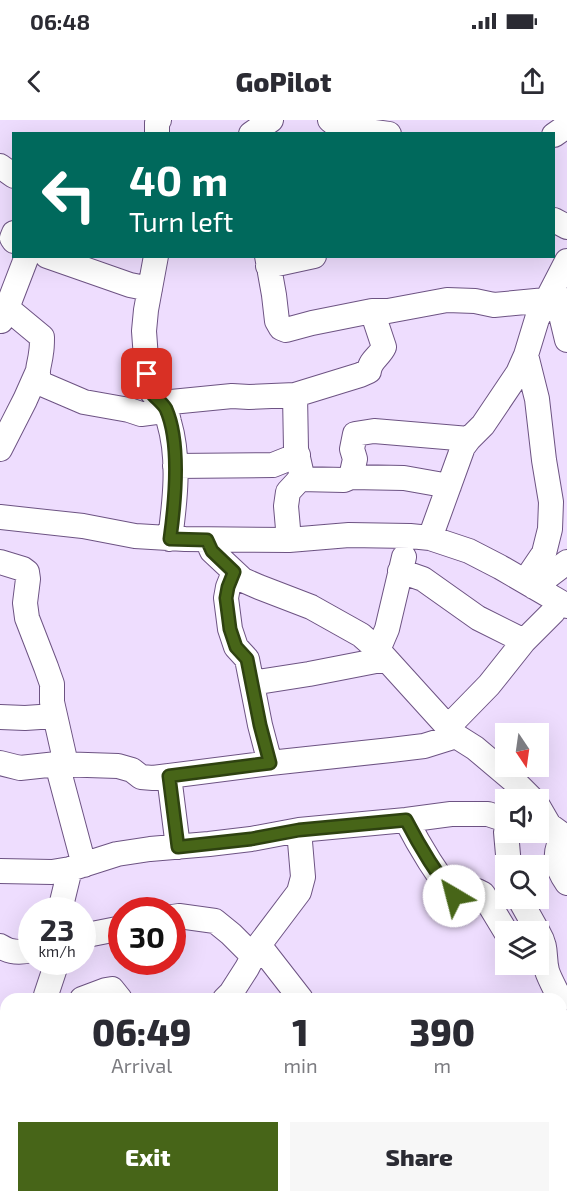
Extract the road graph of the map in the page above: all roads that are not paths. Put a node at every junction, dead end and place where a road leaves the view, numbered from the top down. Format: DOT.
graph roads {
  1 [pos="271,120"];
  2 [pos="330,120"];
  3 [pos="254,132"];
  4 [pos="375,132"];
  5 [pos="26,258"];
  6 [pos="53,258"];
  7 [pos="156,258"];
  8 [pos="296,258"];
  9 [pos="268,261"];
  10 [pos="567,261"];
  11 [pos="150,289"];
  12 [pos="550,293"];
  13 [pos="372,310"];
  14 [pos="4,316"];
  15 [pos="567,340"];
  16 [pos="526,355"];
  17 [pos="37,373"];
  18 [pos="295,395"];
  19 [pos="163,406"];
  20 [pos="469,439"];
  21 [pos="0,449"];
  22 [pos="175,466"];
  23 [pos="299,467"];
  24 [pos="351,477"];
  25 [pos="449,486"];
  26 [pos="0,517"];
  27 [pos="420,537"];
  28 [pos="170,539"];
  29 [pos="207,540"];
  30 [pos="289,540"];
  31 [pos="0,562"];
  32 [pos="567,562"];
  33 [pos="400,570"];
  34 [pos="234,572"];
  35 [pos="530,584"];
  36 [pos="563,604"];
  37 [pos="524,641"];
  38 [pos="382,654"];
  39 [pos="252,683"];
  40 [pos="55,716"];
  41 [pos="0,717"];
  42 [pos="452,732"];
  43 [pos="0,763"];
  44 [pos="270,763"];
  45 [pos="61,764"];
  46 [pos="169,776"];
  47 [pos="522,789"];
  48 [pos="495,819"];
  49 [pos="406,820"];
  50 [pos="554,825"];
  51 [pos="299,830"];
  52 [pos="178,847"];
  53 [pos="77,867"];
  54 [pos="0,871"];
  55 [pos="567,883"];
  56 [pos="65,897"];
  57 [pos="186,917"];
  58 [pos="499,921"];
  59 [pos="0,946"];
  60 [pos="256,950"];
  61 [pos="18,952"];
  62 [pos="53,975"];
  63 [pos="543,975"];
  64 [pos="47,993"];
  65 [pos="98,993"];
  66 [pos="115,993"];
  67 [pos="232,993"];
  68 [pos="295,993"];
  69 [pos="555,993"];
  1 -- 3 [label="street"];
  2 -- 4 [label="street"];
  5 -- 14 [label="street"];
  6 -- 11 [label="street"];
  7 -- 11 [label="street"];
  8 -- 9 [label="street"];
  9 -- 13 [label="street"];
  10 -- 12 [label="street"];
  11 -- 19 [label="street"];
  12 -- 13 [label="street"];
  12 -- 15 [label="street"];
  12 -- 16 [label="street"];
  13 -- 18 [label="street"];
  14 -- 17 [label="street"];
  16 -- 20 [label="street"];
  16 -- 35 [label="street"];
  17 -- 19 [label="street"];
  17 -- 21 [label="street"];
  18 -- 19 [label="street"];
  18 -- 23 [label="street"];
  19 -- 22 [label="street"];
  20 -- 24 [label="street"];
  20 -- 25 [label="street"];
  22 -- 23 [label="street"];
  22 -- 28 [label="street"];
  23 -- 24 [label="street"];
  23 -- 30 [label="street"];
  24 -- 25 [label="street"];
  25 -- 27 [label="street"];
  26 -- 28 [label="street"];
  27 -- 30 [label="street"];
  27 -- 33 [label="street"];
  27 -- 35 [label="street"];
  28 -- 29 [label="street"];
  29 -- 30 [label="street"];
  29 -- 34 [label="street"];
  31 -- 40 [label="street"];
  32 -- 35 [label="street"];
  33 -- 37 [label="street"];
  33 -- 38 [label="street"];
  34 -- 38 [label="street"];
  34 -- 39 [label="street"];
  35 -- 36 [label="street"];
  36 -- 37 [label="street"];
  37 -- 42 [label="street"];
  38 -- 39 [label="street"];
  38 -- 42 [label="street"];
  39 -- 44 [label="street"];
  40 -- 41 [label="street"];
  40 -- 45 [label="street"];
  42 -- 44 [label="street"];
  42 -- 47 [label="street"];
  43 -- 45 [label="street"];
  44 -- 46 [label="street"];
  45 -- 46 [label="street"];
  45 -- 53 [label="street"];
  46 -- 52 [label="street"];
  48 -- 49 [label="street"];
  49 -- 51 [label="street"];
  49 -- 58 [label="street"];
  50 -- 55 [label="street"];
  51 -- 52 [label="street"];
  51 -- 60 [label="street"];
  52 -- 53 [label="street"];
  53 -- 54 [label="street"];
  53 -- 56 [label="street"];
  57 -- 60 [label="street"];
  59 -- 61 [label="street"];
  60 -- 67 [label="street"];
  60 -- 68 [label="street"];
  62 -- 64 [label="street"];
  63 -- 69 [label="street"];
  65 -- 66 [label="street"];
}
